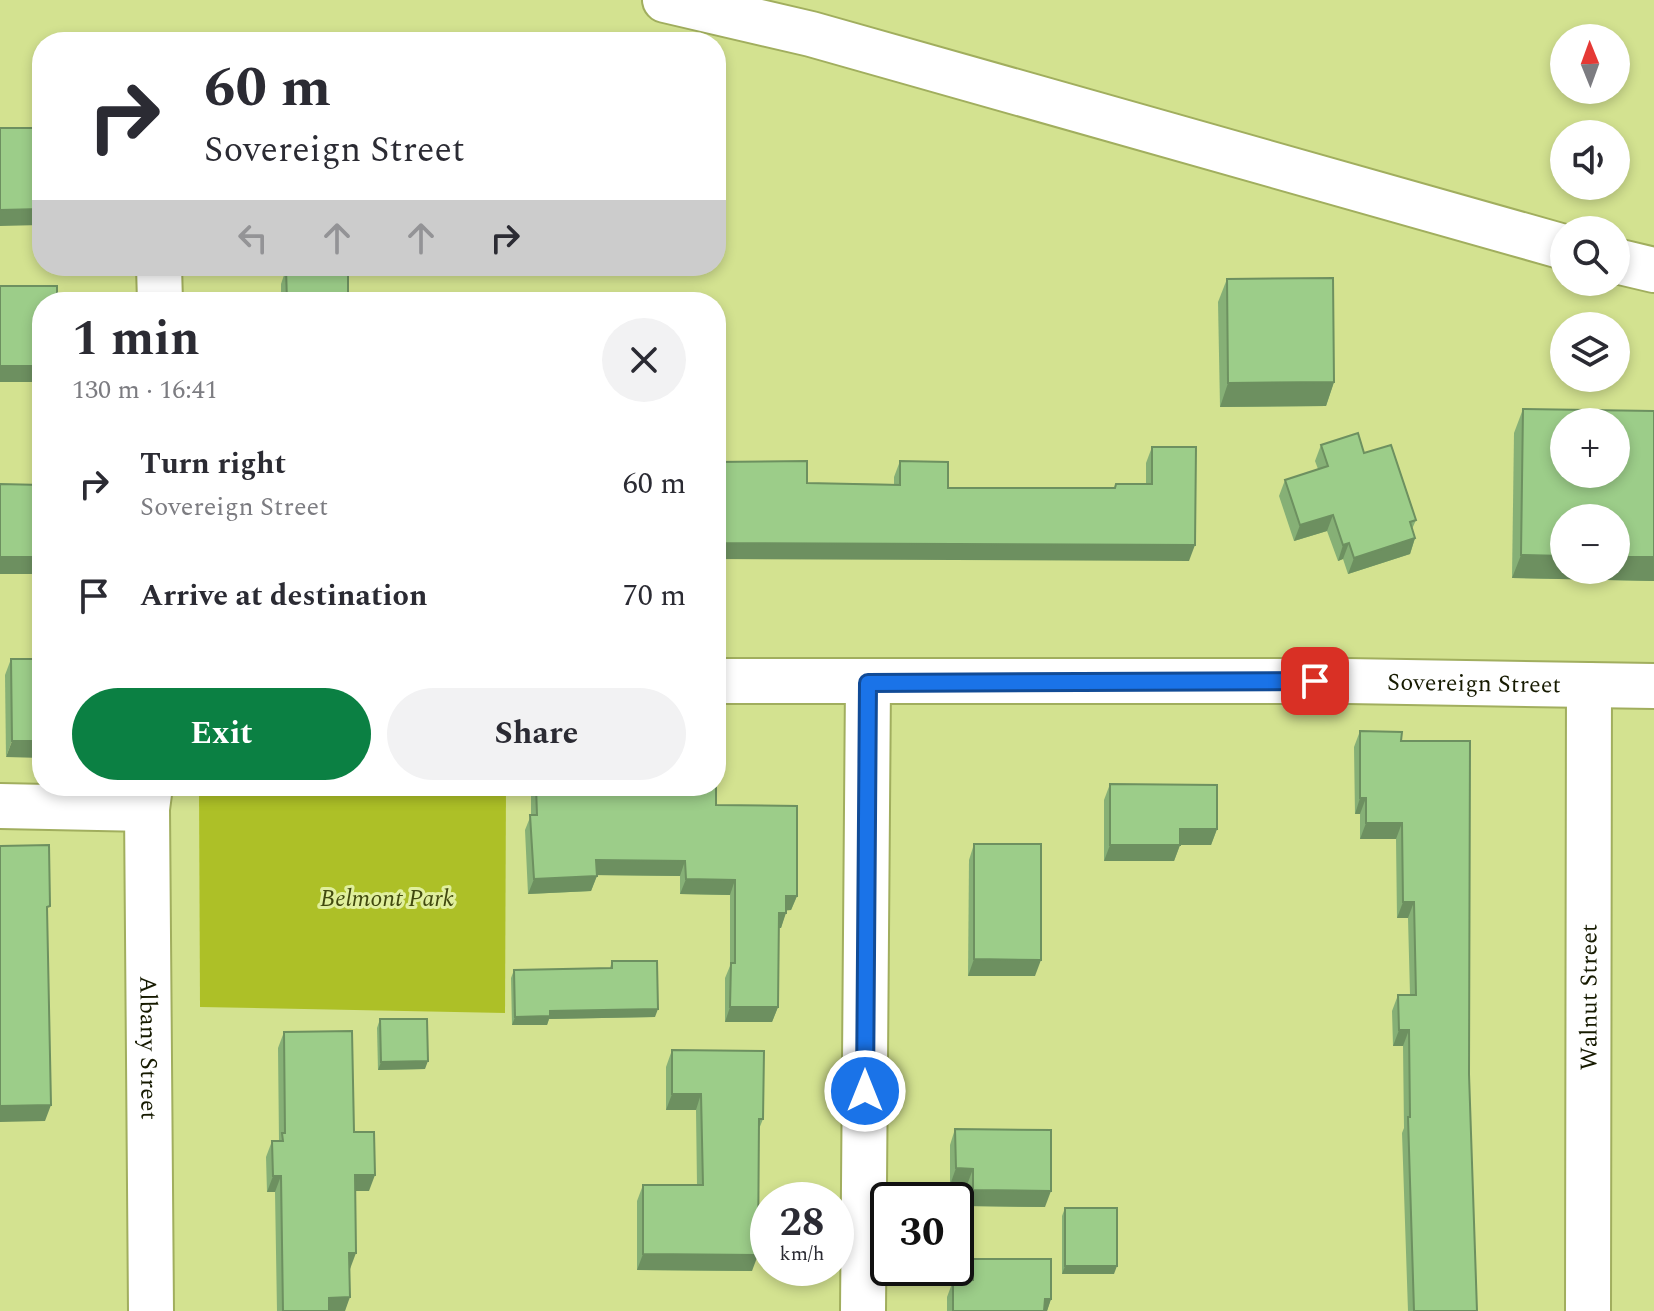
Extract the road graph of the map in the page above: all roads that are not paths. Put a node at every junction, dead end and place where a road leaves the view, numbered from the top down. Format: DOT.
graph roads {
  1 [pos="665,0"];
  2 [pos="1550,243"];
  3 [pos="1630,264"];
  4 [pos="1654,270"];
  5 [pos="726,681"];
  6 [pos="868,683"];
  7 [pos="1589,685"];
  8 [pos="1654,686"];
  9 [pos="148,797"];
  10 [pos="0,806"];
  11 [pos="151,1311"];
  12 [pos="863,1311"];
  13 [pos="1588,1311"];
  1 -- 2 [label="main road"];
  3 -- 4 [label="main road"];
  5 -- 6 [label="main road, Sovereign Street"];
  6 -- 7 [label="main road, Sovereign Street"];
  6 -- 12 [label="main road"];
  7 -- 8 [label="main road, Sovereign Street"];
  7 -- 13 [label="main road, Walnut Street"];
  9 -- 10 [label="main road"];
  9 -- 11 [label="main road, Albany Street"];
}
